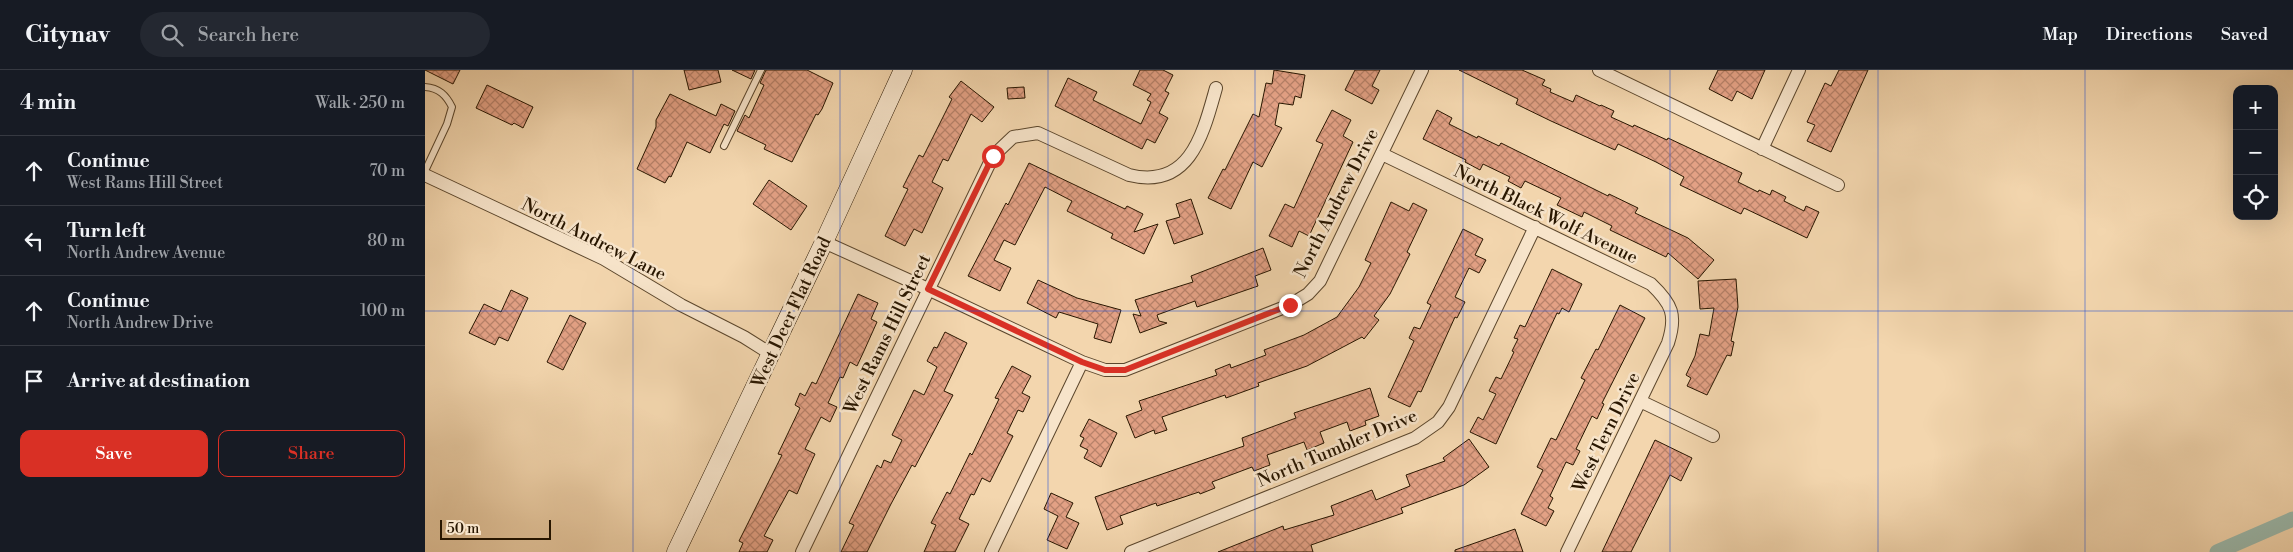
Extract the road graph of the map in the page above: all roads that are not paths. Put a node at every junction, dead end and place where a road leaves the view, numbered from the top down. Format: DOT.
graph roads {
  1 [pos="761,70"];
  2 [pos="902,70"];
  3 [pos="1422,70"];
  4 [pos="1599,70"];
  5 [pos="1799,70"];
  6 [pos="425,87"];
  7 [pos="1216,88"];
  8 [pos="724,146"];
  9 [pos="1762,149"];
  10 [pos="1382,154"];
  11 [pos="425,171"];
  12 [pos="425,175"];
  13 [pos="1838,185"];
  14 [pos="1535,227"];
  15 [pos="824,242"];
  16 [pos="928,289"];
  17 [pos="1673,326"];
  18 [pos="771,354"];
  19 [pos="1082,362"];
  20 [pos="1640,401"];
  21 [pos="1713,436"];
  22 [pos="676,552"];
  23 [pos="802,552"];
  24 [pos="991,552"];
  25 [pos="1131,552"];
  26 [pos="1567,552"];
  1 -- 8 [label="lane"];
  2 -- 15 [label="main road, West Deer Flat Road"];
  3 -- 10 [label="street, North Andrew Drive"];
  4 -- 9 [label="street"];
  5 -- 9 [label="street"];
  6 -- 11 [label="lane"];
  7 -- 16 [label="street, West Rams Hill Street"];
  9 -- 13 [label="street"];
  10 -- 14 [label="street, North Black Wolf Avenue"];
  10 -- 19 [label="street, North Andrew Drive"];
  12 -- 18 [label="street, North Andrew Lane"];
  14 -- 17 [label="street, North Black Wolf Avenue"];
  14 -- 25 [label="street, North Tumbler Drive"];
  15 -- 16 [label="street, North Andrew Drive"];
  15 -- 18 [label="main road, West Deer Flat Road"];
  16 -- 19 [label="street, North Andrew Drive"];
  16 -- 23 [label="street, West Rams Hill Street"];
  17 -- 20 [label="street, West Tern Drive"];
  18 -- 22 [label="main road, West Deer Flat Road"];
  19 -- 24 [label="street"];
  20 -- 21 [label="street"];
  20 -- 26 [label="street, West Tern Drive"];
}
